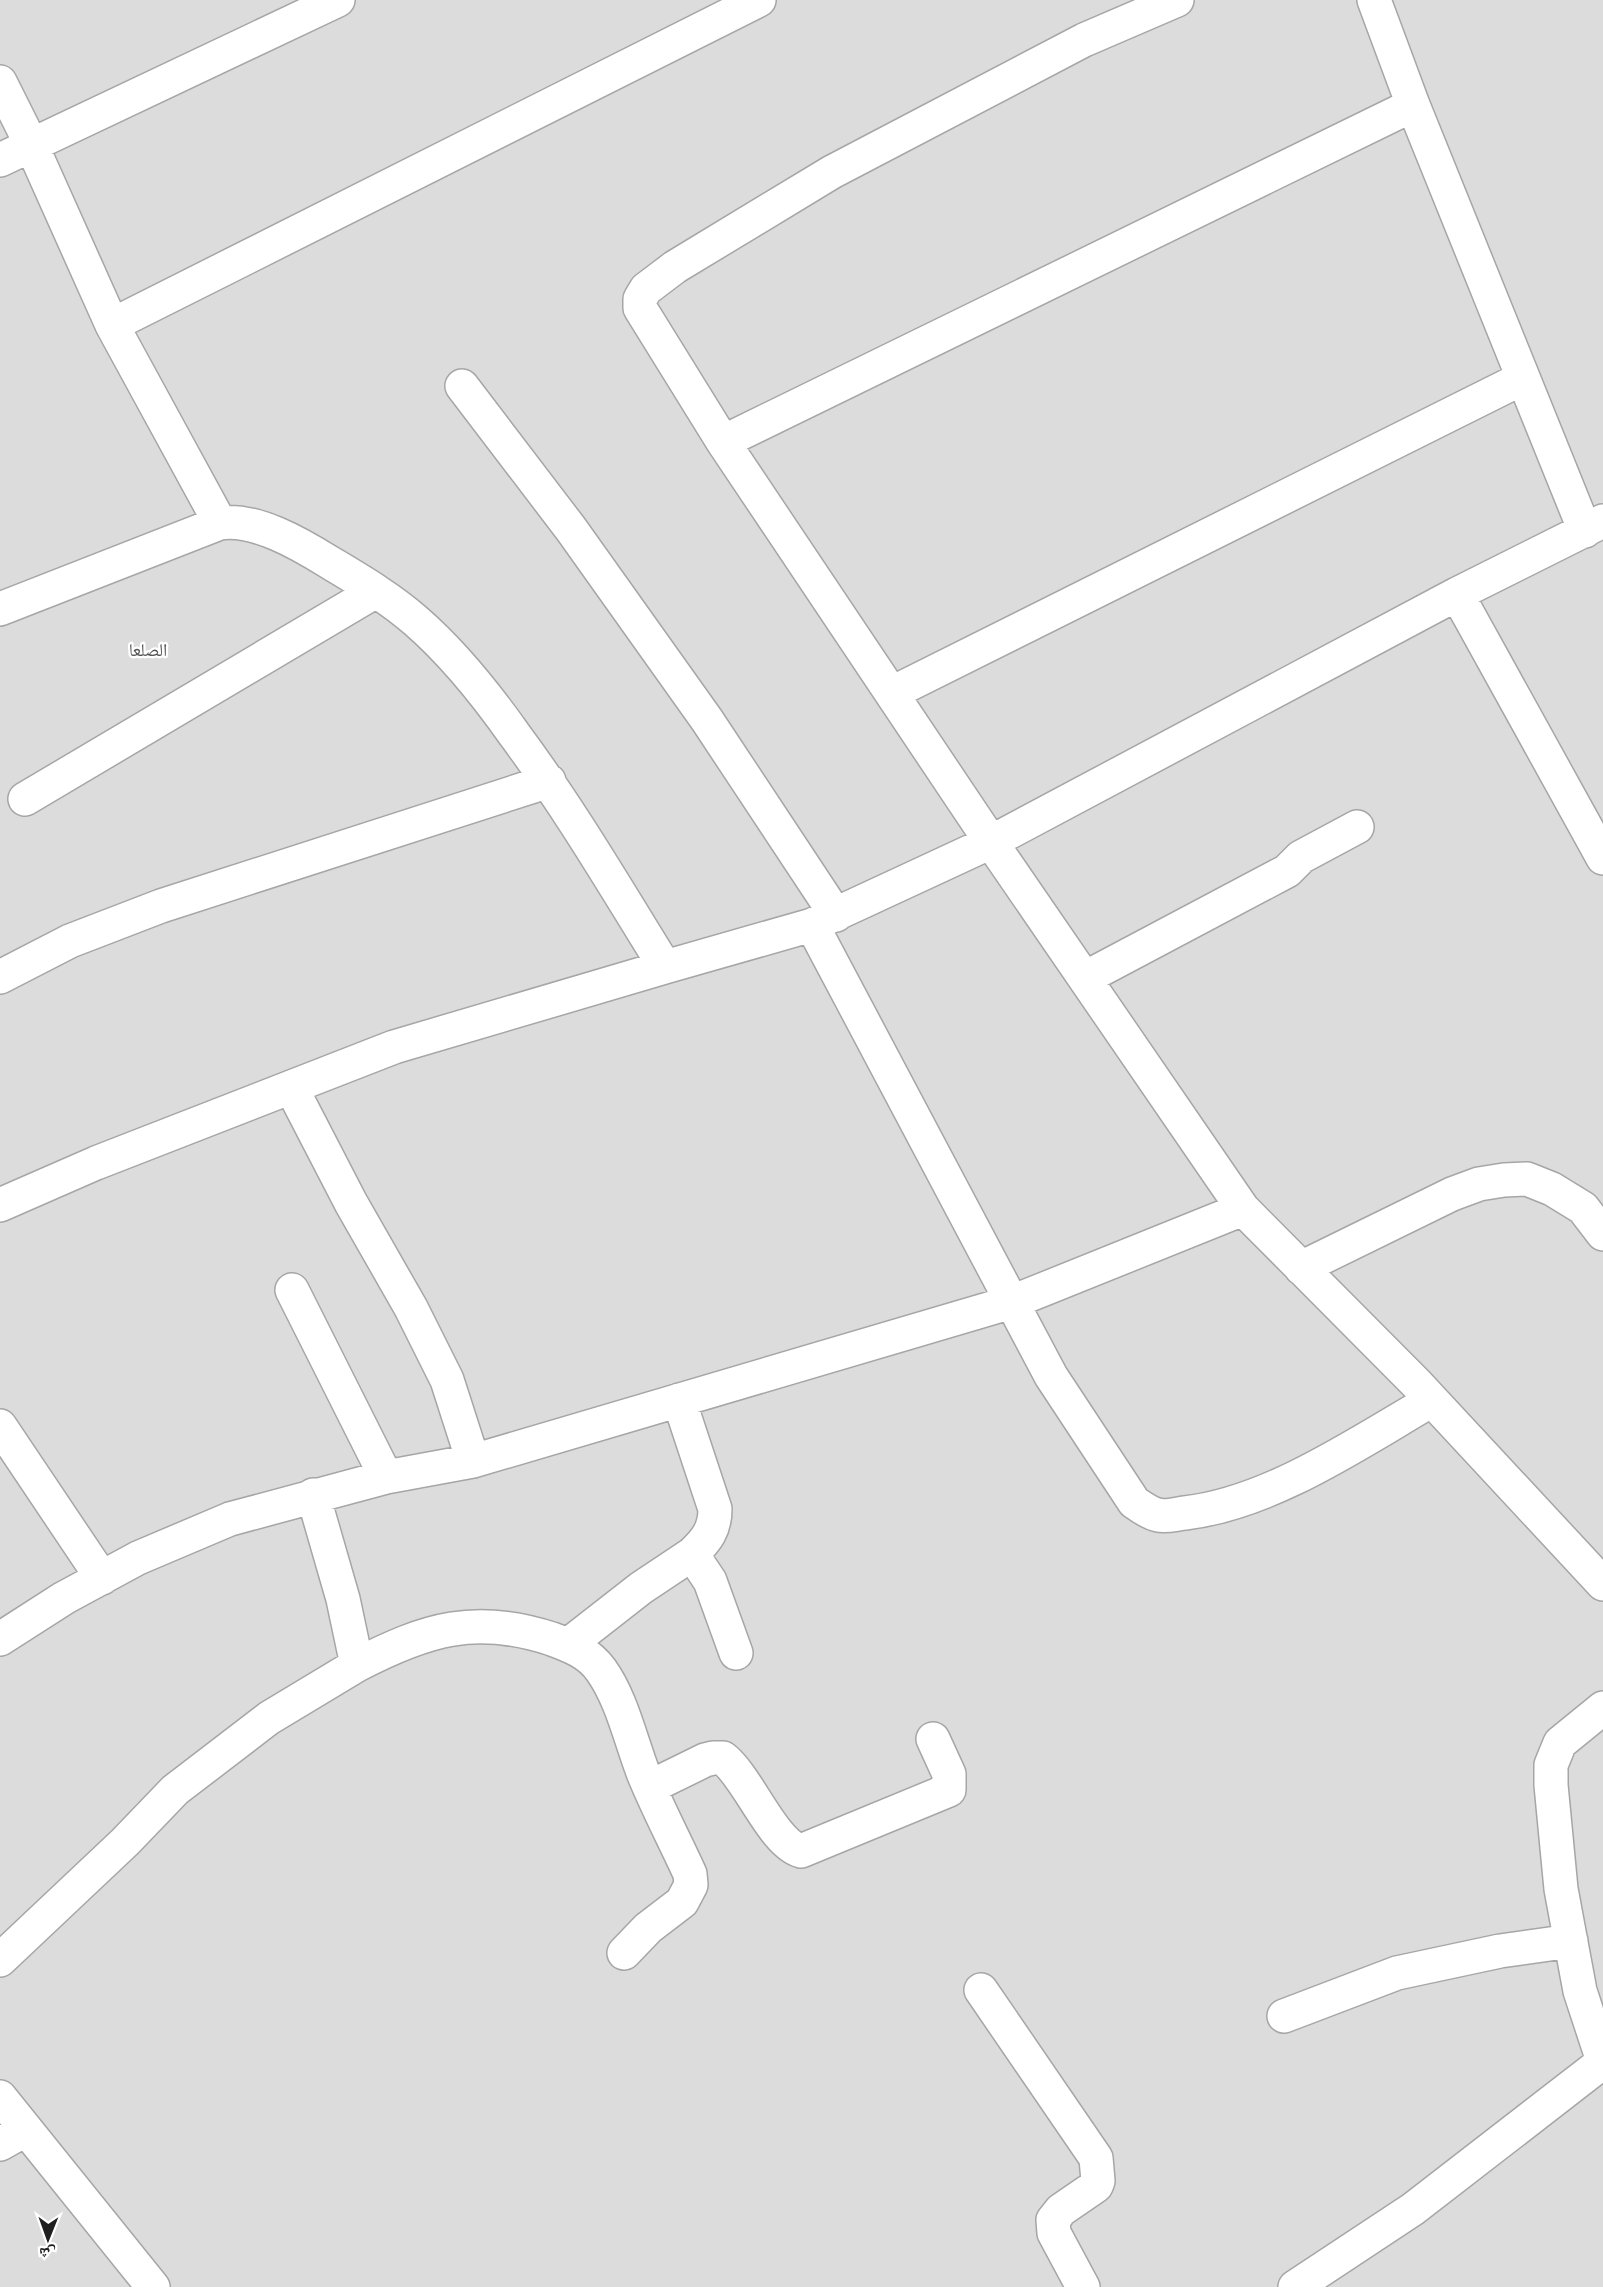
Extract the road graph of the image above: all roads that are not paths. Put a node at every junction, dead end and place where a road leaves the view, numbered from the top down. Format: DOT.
graph roads {
  1 [pos="338,0"];
  2 [pos="759,0"];
  3 [pos="1177,0"];
  4 [pos="1374,0"];
  5 [pos="0,82"];
  6 [pos="1413,105"];
  7 [pos="31,144"];
  8 [pos="0,160"];
  9 [pos="112,325"];
  10 [pos="1523,378"];
  11 [pos="462,386"];
  12 [pos="723,442"];
  13 [pos="220,523"];
  14 [pos="1594,526"];
  15 [pos="376,591"];
  16 [pos="1457,594"];
  17 [pos="0,609"];
  18 [pos="892,693"];
  19 [pos="549,781"];
  20 [pos="25,799"];
  21 [pos="1357,827"];
  22 [pos="991,842"];
  23 [pos="1603,858"];
  24 [pos="824,920"];
  25 [pos="664,967"];
  26 [pos="0,977"];
  27 [pos="1085,978"];
  28 [pos="291,1087"];
  29 [pos="0,1205"];
  30 [pos="1243,1209"];
  31 [pos="1603,1234"];
  32 [pos="1301,1268"];
  33 [pos="292,1290"];
  34 [pos="1012,1302"];
  35 [pos="679,1400"];
  36 [pos="1432,1400"];
  37 [pos="0,1426"];
  38 [pos="473,1461"];
  39 [pos="386,1477"];
  40 [pos="313,1495"];
  41 [pos="692,1554"];
  42 [pos="102,1578"];
  43 [pos="1603,1584"];
  44 [pos="0,1639"];
  45 [pos="568,1645"];
  46 [pos="736,1653"];
  47 [pos="357,1665"];
  48 [pos="1603,1708"];
  49 [pos="933,1739"];
  50 [pos="650,1787"];
  51 [pos="1571,1941"];
  52 [pos="624,1953"];
  53 [pos="0,1960"];
  54 [pos="981,1990"];
  55 [pos="1284,2016"];
  56 [pos="1603,2062"];
  57 [pos="0,2097"];
  58 [pos="13,2137"];
  59 [pos="153,2287"];
  60 [pos="1083,2287"];
  61 [pos="1295,2287"];
  1 -- 7 [label="street"];
  2 -- 9 [label="street"];
  3 -- 12 [label="street"];
  4 -- 6 [label="street"];
  5 -- 7 [label="street"];
  6 -- 10 [label="street"];
  6 -- 12 [label="street"];
  7 -- 8 [label="street"];
  7 -- 9 [label="street"];
  9 -- 13 [label="street"];
  10 -- 14 [label="street"];
  10 -- 18 [label="street"];
  11 -- 24 [label="street"];
  12 -- 18 [label="street"];
  13 -- 15 [label="street"];
  13 -- 17 [label="street"];
  14 -- 16 [label="street"];
  15 -- 19 [label="street"];
  15 -- 20 [label="street"];
  16 -- 22 [label="street"];
  16 -- 23 [label="street"];
  18 -- 22 [label="street"];
  19 -- 25 [label="street"];
  19 -- 26 [label="street"];
  21 -- 27 [label="street"];
  22 -- 24 [label="street"];
  22 -- 27 [label="street"];
  24 -- 25 [label="street"];
  24 -- 34 [label="street"];
  25 -- 28 [label="street"];
  27 -- 30 [label="street"];
  28 -- 29 [label="street"];
  28 -- 38 [label="street"];
  30 -- 32 [label="street"];
  30 -- 34 [label="street"];
  31 -- 32 [label="street"];
  32 -- 36 [label="street"];
  33 -- 39 [label="street"];
  34 -- 35 [label="street"];
  34 -- 36 [label="street"];
  35 -- 38 [label="street"];
  35 -- 41 [label="street"];
  36 -- 43 [label="street"];
  37 -- 42 [label="street"];
  38 -- 39 [label="street"];
  39 -- 40 [label="street"];
  40 -- 42 [label="street"];
  40 -- 47 [label="street"];
  41 -- 45 [label="street"];
  41 -- 46 [label="street"];
  42 -- 44 [label="street"];
  45 -- 47 [label="street"];
  45 -- 50 [label="street"];
  47 -- 53 [label="street"];
  48 -- 51 [label="street"];
  49 -- 50 [label="street"];
  50 -- 52 [label="street"];
  51 -- 55 [label="street"];
  51 -- 56 [label="street"];
  54 -- 60 [label="street"];
  56 -- 61 [label="street"];
  57 -- 58 [label="street"];
  58 -- 59 [label="street"];
}
